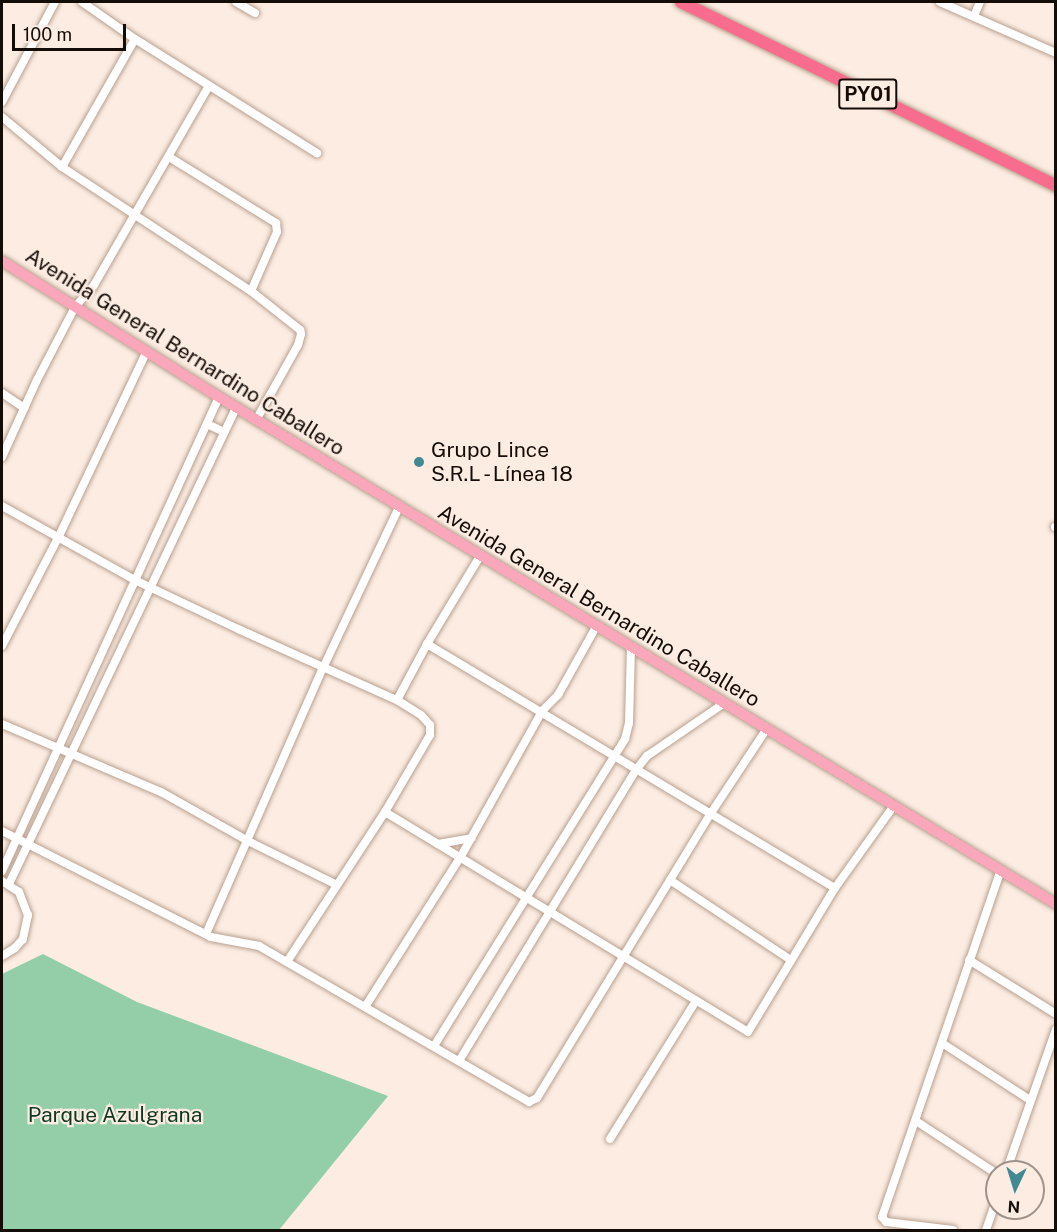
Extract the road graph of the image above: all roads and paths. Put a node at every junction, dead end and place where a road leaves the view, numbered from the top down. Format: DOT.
graph roads {
  1 [pos="55,2"];
  2 [pos="82,2"];
  3 [pos="236,2"];
  4 [pos="684,2"];
  5 [pos="940,2"];
  6 [pos="980,2"];
  7 [pos="255,13"];
  8 [pos="974,16"];
  9 [pos="135,39"];
  10 [pos="1056,53"];
  11 [pos="209,86"];
  12 [pos="2,102"];
  13 [pos="2,117"];
  14 [pos="317,153"];
  15 [pos="169,157"];
  16 [pos="62,167"];
  17 [pos="1056,186"];
  18 [pos="134,217"];
  19 [pos="2,261"];
  20 [pos="251,291"];
  21 [pos="75,307"];
  22 [pos="147,353"];
  23 [pos="2,393"];
  24 [pos="219,397"];
  25 [pos="24,408"];
  26 [pos="236,408"];
  27 [pos="256,420"];
  28 [pos="207,424"];
  29 [pos="224,432"];
  30 [pos="2,457"];
  31 [pos="2,506"];
  32 [pos="399,507"];
  33 [pos="59,536"];
  34 [pos="480,556"];
  35 [pos="137,580"];
  36 [pos="150,586"];
  37 [pos="596,627"];
  38 [pos="426,644"];
  39 [pos="2,646"];
  40 [pos="631,648"];
  41 [pos="323,668"];
  42 [pos="397,700"];
  43 [pos="723,704"];
  44 [pos="542,711"];
  45 [pos="2,724"];
  46 [pos="766,730"];
  47 [pos="59,748"];
  48 [pos="71,752"];
  49 [pos="615,757"];
  50 [pos="636,770"];
  51 [pos="893,807"];
  52 [pos="385,812"];
  53 [pos="711,813"];
  54 [pos="2,831"];
  55 [pos="15,838"];
  56 [pos="471,838"];
  57 [pos="248,841"];
  58 [pos="438,844"];
  59 [pos="28,845"];
  60 [pos="460,858"];
  61 [pos="2,872"];
  62 [pos="1000,873"];
  63 [pos="670,880"];
  64 [pos="5,883"];
  65 [pos="337,885"];
  66 [pos="835,888"];
  67 [pos="527,897"];
  68 [pos="1056,904"];
  69 [pos="551,912"];
  70 [pos="206,934"];
  71 [pos="2,956"];
  72 [pos="623,956"];
  73 [pos="791,960"];
  74 [pos="969,960"];
  75 [pos="287,962"];
  76 [pos="696,1000"];
  77 [pos="364,1007"];
  78 [pos="1056,1014"];
  79 [pos="1056,1029"];
  80 [pos="942,1043"];
  81 [pos="434,1046"];
  82 [pos="459,1061"];
  83 [pos="1030,1100"];
  84 [pos="916,1121"];
  85 [pos="610,1139"];
  86 [pos="1010,1160"];
  87 [pos="985,1166"];
  88 [pos="953,1230"];
  1 -- 12 [label="street"];
  2 -- 9 [label="street"];
  3 -- 7 [label="street"];
  4 -- 17 [label="highway, PY01"];
  5 -- 8 [label="street"];
  6 -- 8 [label="street"];
  8 -- 10 [label="street"];
  9 -- 11 [label="street"];
  9 -- 16 [label="street"];
  11 -- 14 [label="street"];
  11 -- 15 [label="street"];
  13 -- 16 [label="street"];
  15 -- 18 [label="street"];
  15 -- 20 [label="street"];
  16 -- 18 [label="street"];
  18 -- 20 [label="street"];
  18 -- 21 [label="street"];
  19 -- 21 [label="main road, Avenida General Bernardino Caballero"];
  20 -- 27 [label="street"];
  21 -- 22 [label="main road, Avenida General Bernardino Caballero"];
  21 -- 25 [label="street"];
  22 -- 24 [label="main road, Avenida General Bernardino Caballero"];
  22 -- 33 [label="street"];
  23 -- 25 [label="street"];
  24 -- 26 [label="main road, Avenida General Bernardino Caballero"];
  24 -- 28 [label="street"];
  25 -- 30 [label="street"];
  26 -- 27 [label="main road, Avenida General Bernardino Caballero"];
  26 -- 29 [label="street"];
  27 -- 32 [label="main road, Avenida General Bernardino Caballero"];
  28 -- 29 [label="street"];
  28 -- 35 [label="street"];
  29 -- 36 [label="street"];
  31 -- 33 [label="street"];
  32 -- 34 [label="main road, Avenida General Bernardino Caballero"];
  32 -- 41 [label="street"];
  33 -- 35 [label="street"];
  33 -- 39 [label="street"];
  34 -- 37 [label="main road, Avenida General Bernardino Caballero"];
  34 -- 38 [label="street"];
  35 -- 36 [label="street"];
  35 -- 47 [label="street"];
  36 -- 41 [label="street"];
  36 -- 48 [label="street"];
  37 -- 40 [label="main road, Avenida General Bernardino Caballero"];
  37 -- 44 [label="street"];
  38 -- 42 [label="street"];
  38 -- 44 [label="street"];
  40 -- 43 [label="main road, Avenida General Bernardino Caballero"];
  40 -- 49 [label="street"];
  41 -- 42 [label="street"];
  41 -- 57 [label="street"];
  42 -- 52 [label="street"];
  43 -- 46 [label="main road, Avenida General Bernardino Caballero"];
  43 -- 50 [label="street"];
  44 -- 49 [label="street"];
  44 -- 56 [label="street"];
  45 -- 47 [label="street"];
  46 -- 51 [label="main road, Avenida General Bernardino Caballero"];
  46 -- 53 [label="street"];
  47 -- 48 [label="street"];
  47 -- 55 [label="street"];
  48 -- 57 [label="street"];
  48 -- 59 [label="street"];
  49 -- 50 [label="street"];
  49 -- 67 [label="street"];
  50 -- 53 [label="street"];
  50 -- 69 [label="street"];
  51 -- 62 [label="main road, Avenida General Bernardino Caballero"];
  51 -- 66 [label="street"];
  52 -- 58 [label="street"];
  52 -- 65 [label="street"];
  53 -- 63 [label="street"];
  53 -- 66 [label="street"];
  54 -- 55 [label="street"];
  55 -- 59 [label="street"];
  55 -- 61 [label="street"];
  56 -- 58 [label="street"];
  56 -- 60 [label="street"];
  57 -- 65 [label="street"];
  57 -- 70 [label="street"];
  58 -- 60 [label="street"];
  59 -- 64 [label="street"];
  59 -- 70 [label="street"];
  60 -- 67 [label="street"];
  60 -- 77 [label="street"];
  62 -- 68 [label="main road, Avenida General Bernardino Caballero"];
  62 -- 74 [label="street"];
  63 -- 72 [label="street"];
  63 -- 73 [label="street"];
  64 -- 71 [label="street"];
  65 -- 75 [label="street"];
  66 -- 73 [label="street"];
  67 -- 69 [label="street"];
  67 -- 81 [label="street"];
  69 -- 72 [label="street"];
  69 -- 82 [label="street"];
  70 -- 75 [label="street"];
  72 -- 76 [label="street"];
  72 -- 82 [label="street"];
  73 -- 76 [label="street"];
  74 -- 78 [label="street"];
  74 -- 80 [label="street"];
  75 -- 77 [label="street"];
  76 -- 85 [label="street"];
  77 -- 81 [label="street"];
  79 -- 83 [label="street"];
  80 -- 83 [label="street"];
  80 -- 84 [label="street"];
  81 -- 82 [label="street"];
  83 -- 86 [label="street"];
  84 -- 87 [label="street"];
  84 -- 88 [label="street"];
}
